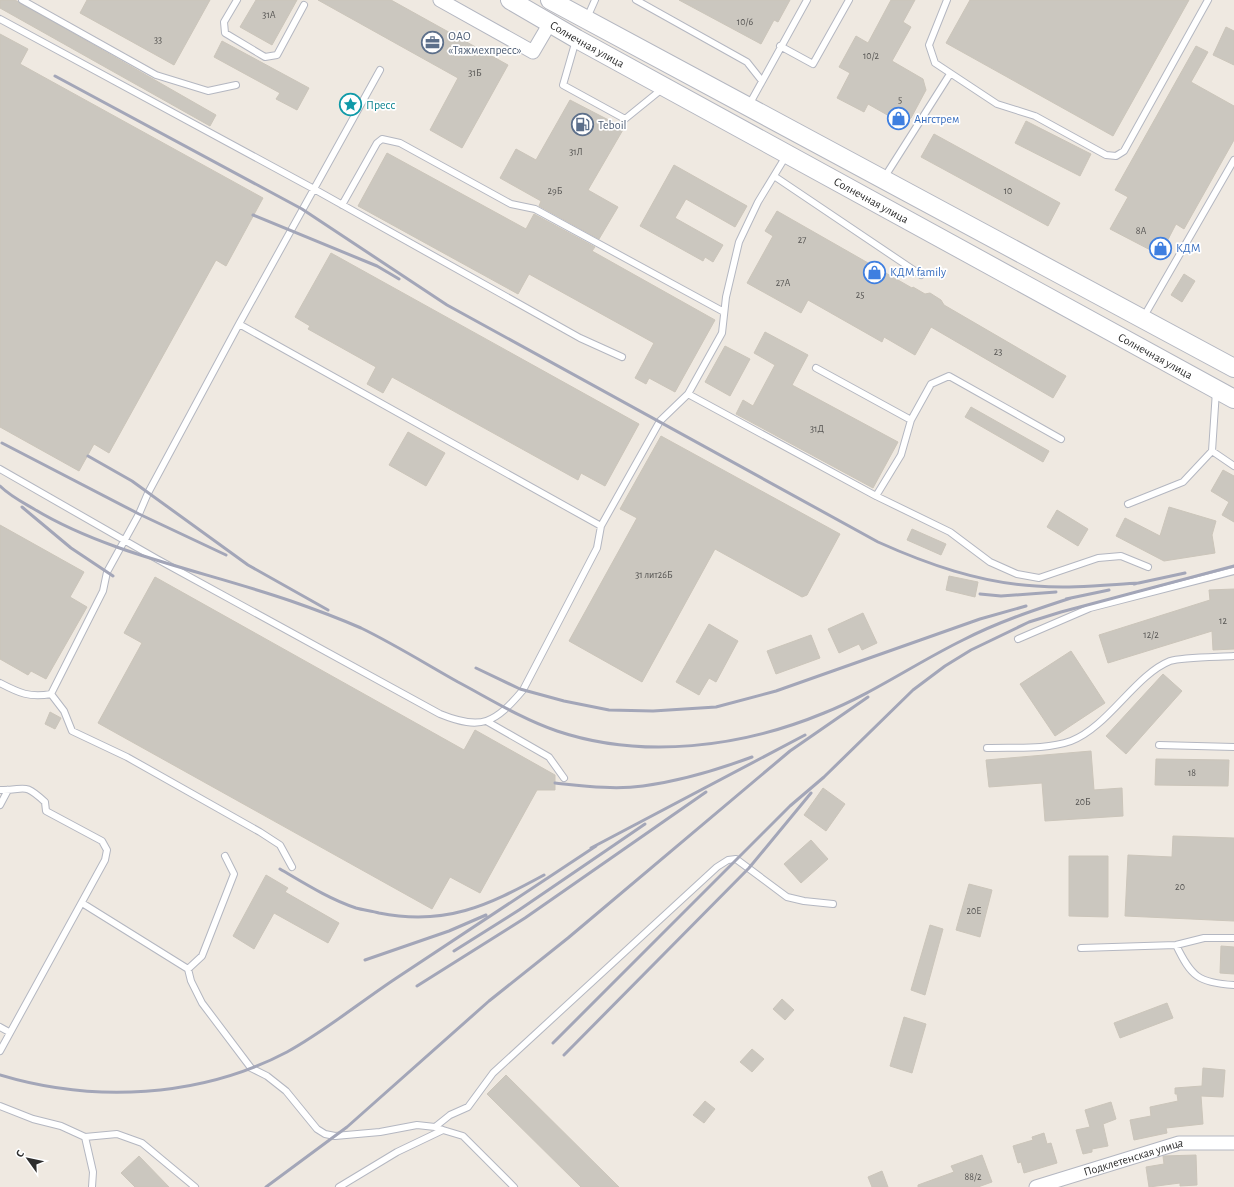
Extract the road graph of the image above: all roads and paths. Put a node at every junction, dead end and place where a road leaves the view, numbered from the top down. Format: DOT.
graph roads {
  1 [pos="22,0"];
  2 [pos="237,0"];
  3 [pos="440,0"];
  4 [pos="510,0"];
  5 [pos="550,0"];
  6 [pos="595,0"];
  7 [pos="636,0"];
  8 [pos="807,0"];
  9 [pos="849,0"];
  10 [pos="947,0"];
  11 [pos="1208,0"];
  12 [pos="304,5"];
  13 [pos="0,20"];
  14 [pos="586,20"];
  15 [pos="550,23"];
  16 [pos="576,39"];
  17 [pos="780,46"];
  18 [pos="380,70"];
  19 [pos="950,74"];
  20 [pos="762,81"];
  21 [pos="236,85"];
  22 [pos="665,87"];
  23 [pos="749,107"];
  24 [pos="787,154"];
  25 [pos="1234,160"];
  26 [pos="774,176"];
  27 [pos="883,179"];
  28 [pos="314,189"];
  29 [pos="342,205"];
  30 [pos="921,276"];
  31 [pos="724,312"];
  32 [pos="1142,319"];
  33 [pos="239,324"];
  34 [pos="622,356"];
  35 [pos="816,368"];
  36 [pos="1234,368"];
  37 [pos="1216,389"];
  38 [pos="688,394"];
  39 [pos="1234,399"];
  40 [pos="911,420"];
  41 [pos="1061,440"];
  42 [pos="1212,451"];
  43 [pos="1234,466"];
  44 [pos="0,469"];
  45 [pos="876,496"];
  46 [pos="1128,504"];
  47 [pos="601,526"];
  48 [pos="125,541"];
  49 [pos="1148,567"];
  50 [pos="1234,571"];
  51 [pos="1018,639"];
  52 [pos="1234,656"];
  53 [pos="0,683"];
  54 [pos="51,694"];
  55 [pos="488,722"];
  56 [pos="1159,745"];
  57 [pos="1234,747"];
  58 [pos="987,748"];
  59 [pos="564,778"];
  60 [pos="0,790"];
  61 [pos="8,790"];
  62 [pos="0,805"];
  63 [pos="225,856"];
  64 [pos="292,867"];
  65 [pos="82,903"];
  66 [pos="833,904"];
  67 [pos="1234,938"];
  68 [pos="1176,945"];
  69 [pos="1081,948"];
  70 [pos="188,969"];
  71 [pos="1234,985"];
  72 [pos="0,1027"];
  73 [pos="9,1032"];
  74 [pos="0,1051"];
  75 [pos="0,1106"];
  76 [pos="435,1127"];
  77 [pos="443,1130"];
  78 [pos="85,1137"];
  79 [pos="1234,1143"];
  80 [pos="92,1187"];
  81 [pos="195,1187"];
  82 [pos="340,1187"];
  83 [pos="514,1187"];
  84 [pos="1036,1187"];
  1 -- 21 [label="lane"];
  2 -- 12 [label="lane"];
  3 -- 15 [label="street"];
  4 -- 15 [label="main road, Солнечная улица"];
  5 -- 14 [label="main road, Солнечная улица"];
  6 -- 14 [label="lane"];
  7 -- 20 [label="lane"];
  8 -- 17 [label="lane"];
  9 -- 17 [label="lane"];
  10 -- 19 [label="lane"];
  11 -- 19 [label="lane"];
  13 -- 28 [label="lane"];
  14 -- 23 [label="main road, Солнечная улица"];
  15 -- 16 [label="main road, Солнечная улица"];
  16 -- 22 [label="main road, Солнечная улица"];
  16 -- 22 [label="lane"];
  17 -- 20 [label="lane"];
  18 -- 28 [label="lane"];
  19 -- 27 [label="lane"];
  20 -- 23 [label="lane"];
  22 -- 24 [label="main road, Солнечная улица"];
  23 -- 27 [label="main road, Солнечная улица"];
  24 -- 26 [label="lane"];
  24 -- 37 [label="main road, Солнечная улица"];
  25 -- 32 [label="lane"];
  26 -- 30 [label="lane"];
  26 -- 31 [label="lane"];
  27 -- 32 [label="main road, Солнечная улица"];
  28 -- 29 [label="lane"];
  28 -- 33 [label="lane"];
  29 -- 31 [label="lane"];
  29 -- 34 [label="lane"];
  31 -- 38 [label="lane"];
  32 -- 36 [label="main road, Солнечная улица"];
  33 -- 47 [label="lane"];
  33 -- 48 [label="lane"];
  35 -- 40 [label="lane"];
  37 -- 39 [label="main road, Солнечная улица"];
  37 -- 42 [label="lane"];
  38 -- 45 [label="lane"];
  38 -- 47 [label="lane"];
  40 -- 41 [label="lane"];
  40 -- 45 [label="lane"];
  42 -- 43 [label="lane"];
  42 -- 46 [label="lane"];
  44 -- 48 [label="lane"];
  45 -- 49 [label="lane"];
  47 -- 55 [label="lane"];
  48 -- 54 [label="lane"];
  48 -- 55 [label="lane"];
  50 -- 51 [label="lane"];
  52 -- 58 [label="lane"];
  53 -- 54 [label="lane"];
  54 -- 64 [label="lane"];
  55 -- 59 [label="lane"];
  56 -- 57 [label="lane"];
  60 -- 61 [label="lane"];
  61 -- 62 [label="lane"];
  61 -- 65 [label="lane"];
  63 -- 70 [label="lane"];
  65 -- 70 [label="lane"];
  65 -- 73 [label="lane"];
  66 -- 76 [label="lane"];
  67 -- 68 [label="lane"];
  68 -- 69 [label="lane"];
  68 -- 71 [label="lane"];
  70 -- 76 [label="lane"];
  72 -- 73 [label="lane"];
  73 -- 74 [label="lane"];
  75 -- 78 [label="lane"];
  76 -- 77 [label="lane"];
  77 -- 82 [label="lane"];
  77 -- 83 [label="lane"];
  78 -- 80 [label="lane"];
  78 -- 81 [label="lane"];
  79 -- 84 [label="street, Подклетенская улица"];
}
